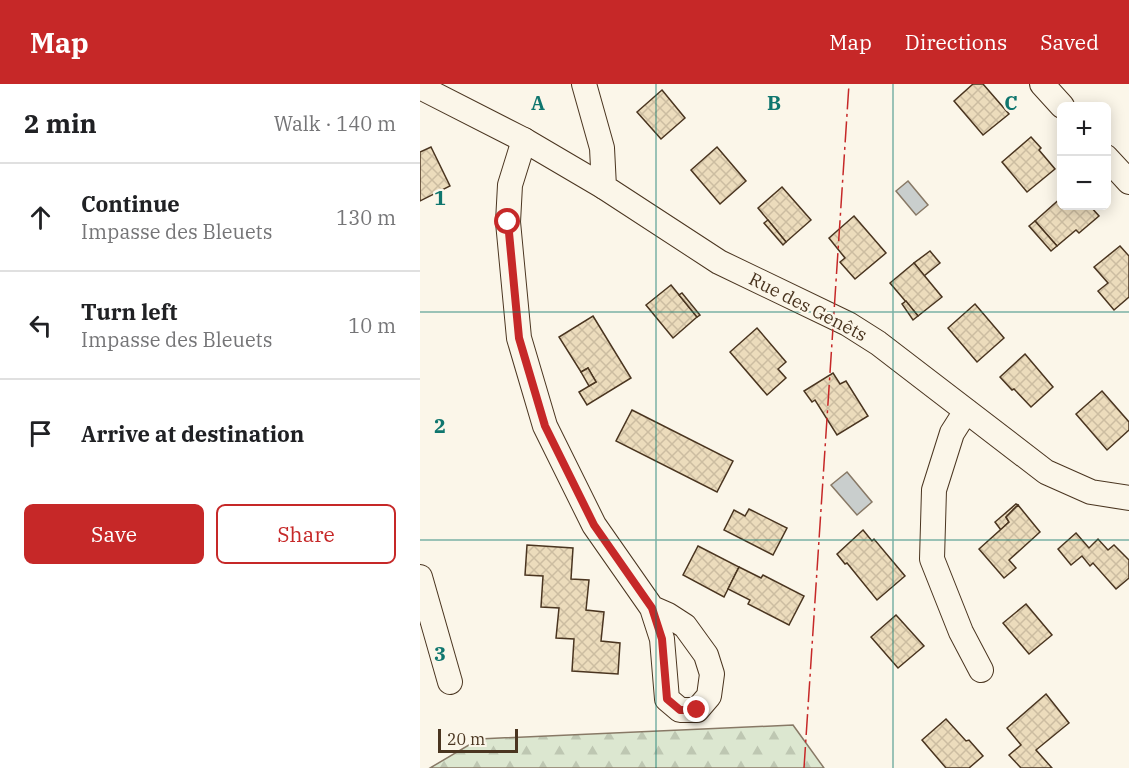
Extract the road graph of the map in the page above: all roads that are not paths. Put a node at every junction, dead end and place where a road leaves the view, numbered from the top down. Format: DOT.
graph roads {
  1 [pos="584,84"];
  2 [pos="1042,84"];
  3 [pos="420,87"];
  4 [pos="1058,102"];
  5 [pos="524,140"];
  6 [pos="1111,162"];
  7 [pos="1129,182"];
  8 [pos="604,187"];
  9 [pos="966,411"];
  10 [pos="1129,498"];
  11 [pos="420,577"];
  12 [pos="652,608"];
  13 [pos="981,669"];
  14 [pos="450,682"];
  1 -- 8 [label="street"];
  2 -- 4 [label="street"];
  3 -- 5 [label="street, Rue des Genêts"];
  5 -- 8 [label="street, Rue des Genêts"];
  5 -- 12 [label="street"];
  6 -- 7 [label="street"];
  8 -- 9 [label="street, Rue des Genêts"];
  9 -- 10 [label="street, Rue des Genêts"];
  9 -- 13 [label="street"];
  11 -- 14 [label="street"];
}
